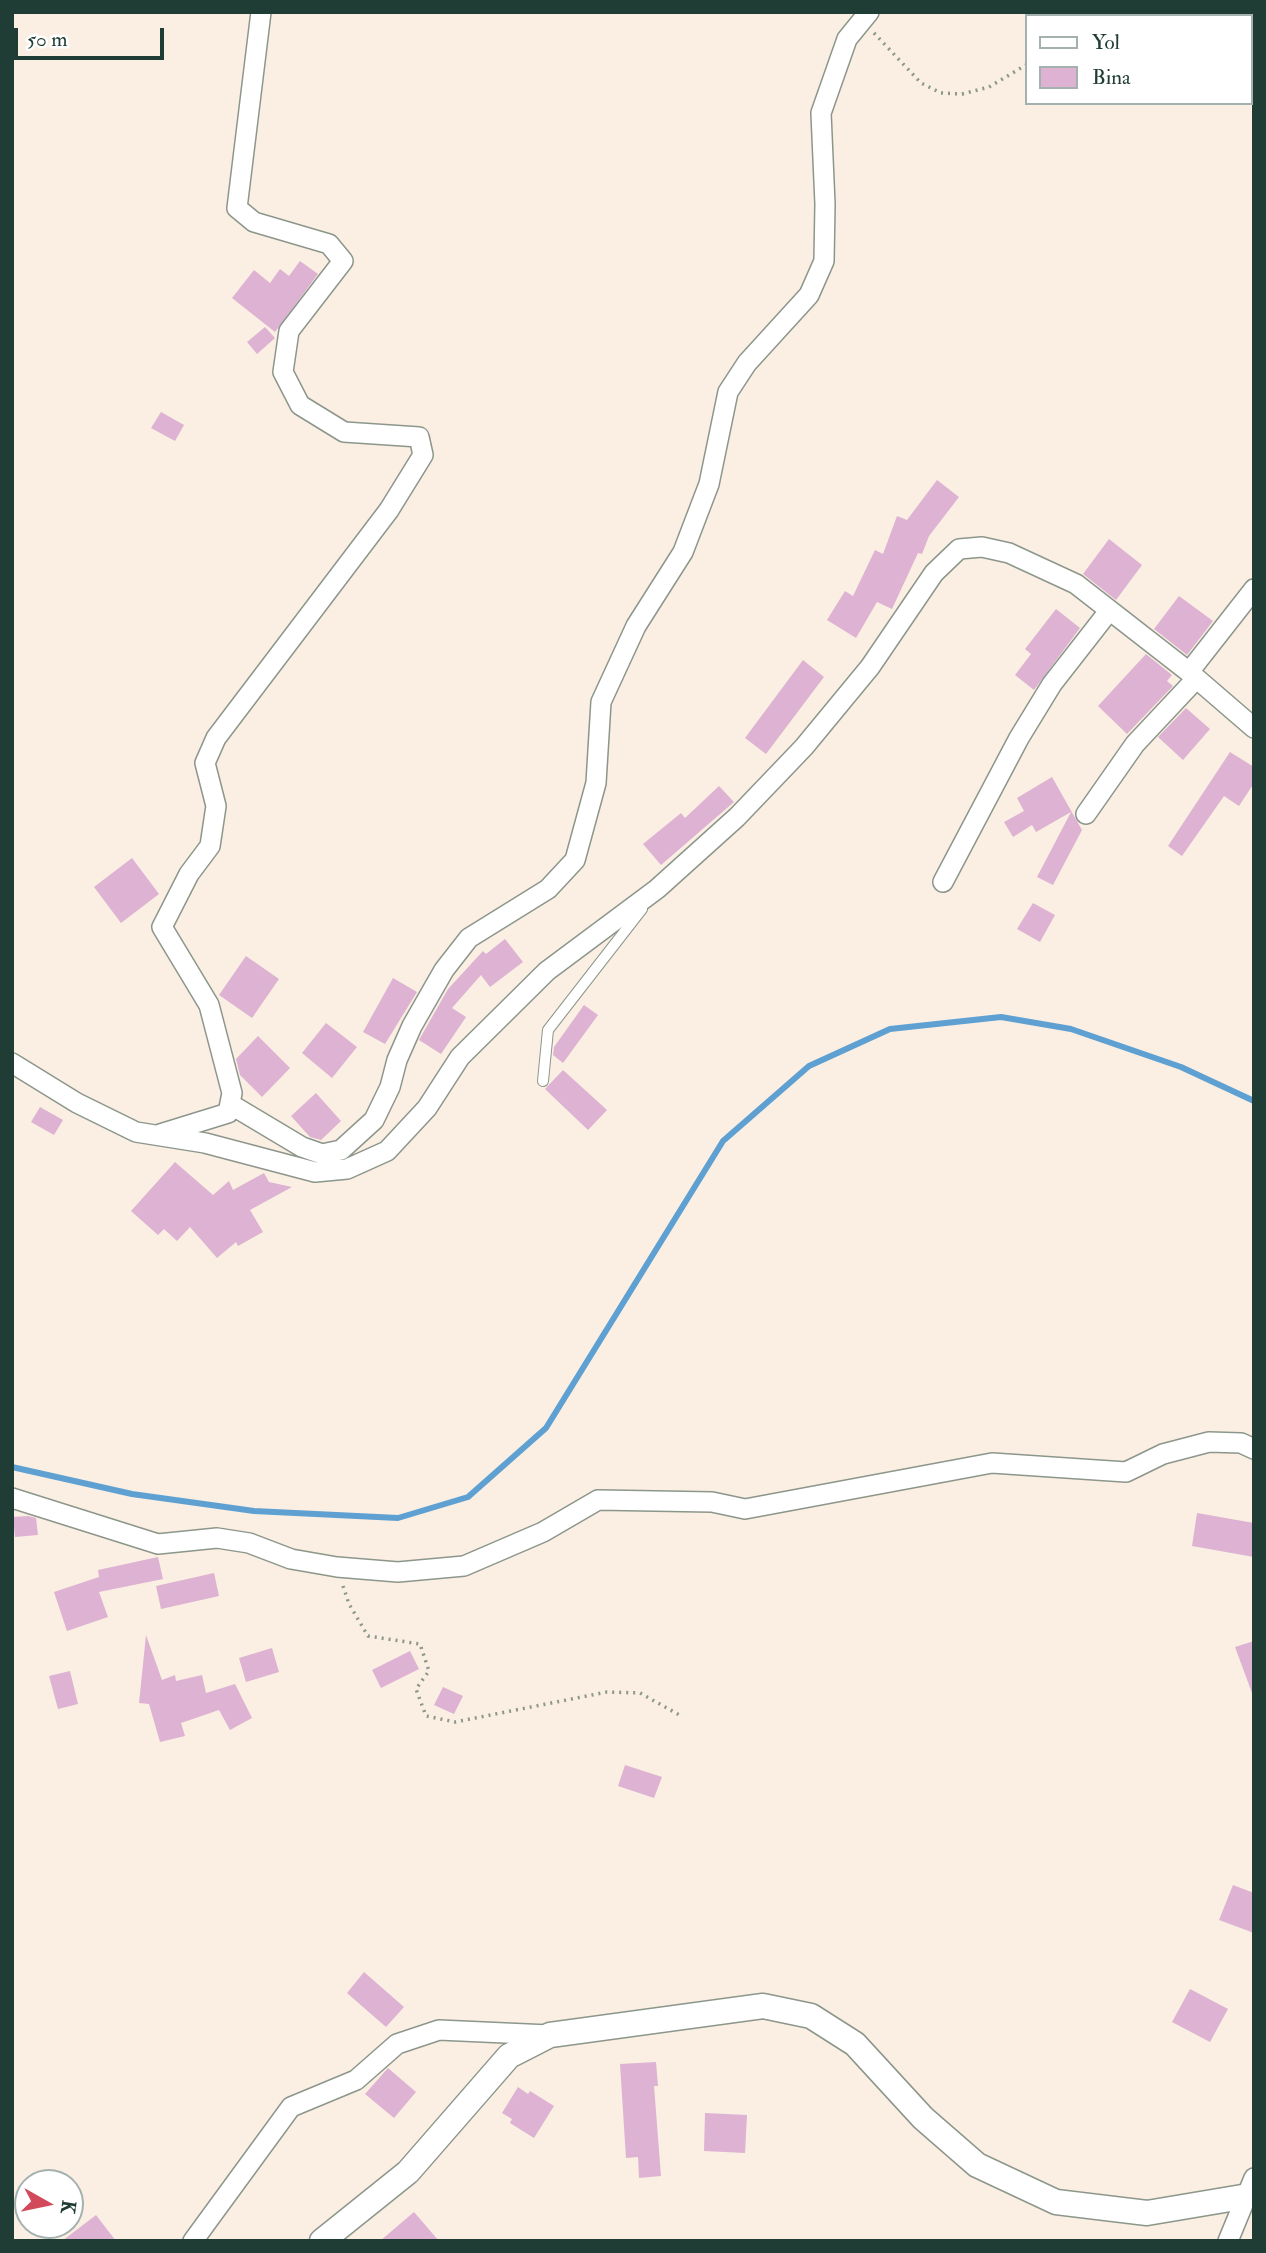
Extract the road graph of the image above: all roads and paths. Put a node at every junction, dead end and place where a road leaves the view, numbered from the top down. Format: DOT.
graph roads {
  1 [pos="261,12"];
  2 [pos="866,17"];
  3 [pos="1024,66"];
  4 [pos="1254,589"];
  5 [pos="1109,611"];
  6 [pos="1192,676"];
  7 [pos="1254,729"];
  8 [pos="1086,814"];
  9 [pos="943,882"];
  10 [pos="657,889"];
  11 [pos="12,1063"];
  12 [pos="543,1081"];
  13 [pos="230,1104"];
  14 [pos="155,1135"];
  15 [pos="1254,1449"];
  16 [pos="12,1498"];
  17 [pos="337,1567"];
  18 [pos="683,1717"];
  19 [pos="550,2035"];
  20 [pos="1252,2189"];
  21 [pos="193,2241"];
  22 [pos="322,2241"];
  23 [pos="1228,2241"];
  1 -- 13 [label="street"];
  2 -- 3 [label="path"];
  2 -- 13 [label="street"];
  4 -- 6 [label="street"];
  5 -- 6 [label="street"];
  5 -- 9 [label="street"];
  5 -- 10 [label="street"];
  6 -- 7 [label="street"];
  6 -- 8 [label="street"];
  10 -- 12 [label="lane"];
  10 -- 14 [label="street"];
  11 -- 14 [label="street"];
  13 -- 14 [label="street"];
  15 -- 17 [label="street"];
  16 -- 17 [label="street"];
  17 -- 18 [label="path"];
  19 -- 20 [label="street"];
  19 -- 21 [label="street"];
  19 -- 22 [label="street"];
  20 -- 23 [label="street"];
}
